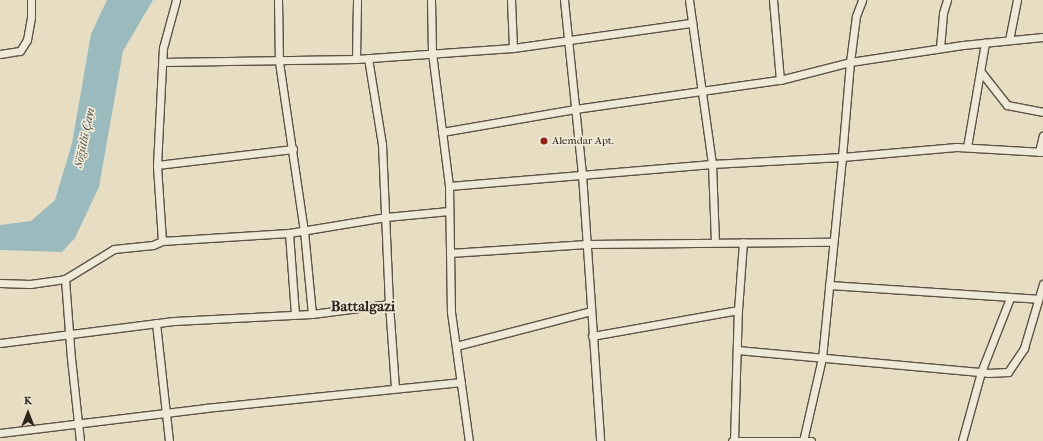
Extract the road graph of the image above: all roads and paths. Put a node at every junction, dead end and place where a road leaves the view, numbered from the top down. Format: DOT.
graph roads {
  1 [pos="31,0"];
  2 [pos="176,0"];
  3 [pos="278,0"];
  4 [pos="357,0"];
  5 [pos="431,0"];
  6 [pos="511,0"];
  7 [pos="564,0"];
  8 [pos="689,0"];
  9 [pos="862,0"];
  10 [pos="947,0"];
  11 [pos="1016,0"];
  12 [pos="772,1"];
  13 [pos="692,23"];
  14 [pos="1043,37"];
  15 [pos="567,39"];
  16 [pos="1009,40"];
  17 [pos="985,43"];
  18 [pos="513,48"];
  19 [pos="940,48"];
  20 [pos="432,53"];
  21 [pos="0,54"];
  22 [pos="368,58"];
  23 [pos="356,59"];
  24 [pos="163,62"];
  25 [pos="279,62"];
  26 [pos="850,62"];
  27 [pos="981,72"];
  28 [pos="780,80"];
  29 [pos="701,91"];
  30 [pos="575,109"];
  31 [pos="1043,112"];
  32 [pos="442,132"];
  33 [pos="1043,135"];
  34 [pos="967,147"];
  35 [pos="293,149"];
  36 [pos="1041,152"];
  37 [pos="842,157"];
  38 [pos="712,164"];
  39 [pos="157,165"];
  40 [pos="582,174"];
  41 [pos="449,186"];
  42 [pos="449,211"];
  43 [pos="386,217"];
  44 [pos="304,231"];
  45 [pos="289,233"];
  46 [pos="162,241"];
  47 [pos="715,242"];
  48 [pos="743,242"];
  49 [pos="834,242"];
  50 [pos="587,244"];
  51 [pos="450,253"];
  52 [pos="65,279"];
  53 [pos="0,284"];
  54 [pos="1043,284"];
  55 [pos="829,285"];
  56 [pos="1010,298"];
  57 [pos="1038,300"];
  58 [pos="389,304"];
  59 [pos="738,310"];
  60 [pos="591,311"];
  61 [pos="312,314"];
  62 [pos="295,315"];
  63 [pos="156,323"];
  64 [pos="70,333"];
  65 [pos="592,336"];
  66 [pos="0,343"];
  67 [pos="456,346"];
  68 [pos="737,350"];
  69 [pos="822,358"];
  70 [pos="981,372"];
  71 [pos="461,382"];
  72 [pos="395,388"];
  73 [pos="166,413"];
  74 [pos="78,424"];
  75 [pos="0,434"];
  76 [pos="80,441"];
  77 [pos="169,441"];
  78 [pos="469,441"];
  79 [pos="600,441"];
  80 [pos="733,441"];
  81 [pos="803,441"];
  82 [pos="811,441"];
  83 [pos="962,441"];
  1 -- 21 [label="street"];
  2 -- 24 [label="street"];
  3 -- 25 [label="street"];
  4 -- 23 [label="street"];
  5 -- 20 [label="street"];
  6 -- 18 [label="street"];
  7 -- 15 [label="street"];
  8 -- 13 [label="street"];
  9 -- 26 [label="street"];
  10 -- 19 [label="street"];
  11 -- 16 [label="street"];
  12 -- 28 [label="street"];
  13 -- 15 [label="street"];
  13 -- 29 [label="street"];
  14 -- 16 [label="street"];
  15 -- 18 [label="street"];
  15 -- 30 [label="street"];
  16 -- 17 [label="street"];
  17 -- 19 [label="street"];
  17 -- 27 [label="street"];
  18 -- 20 [label="street"];
  19 -- 26 [label="street"];
  20 -- 22 [label="street"];
  20 -- 32 [label="street"];
  22 -- 23 [label="street"];
  22 -- 43 [label="street"];
  23 -- 25 [label="street"];
  24 -- 25 [label="street"];
  24 -- 39 [label="street"];
  25 -- 35 [label="street"];
  26 -- 28 [label="street"];
  26 -- 37 [label="street"];
  27 -- 31 [label="street"];
  27 -- 34 [label="street"];
  28 -- 29 [label="street"];
  29 -- 30 [label="street"];
  29 -- 38 [label="street"];
  30 -- 32 [label="street"];
  30 -- 40 [label="street"];
  32 -- 41 [label="street"];
  33 -- 36 [label="street"];
  34 -- 36 [label="street"];
  34 -- 37 [label="street"];
  35 -- 39 [label="street"];
  35 -- 44 [label="street"];
  37 -- 38 [label="street"];
  37 -- 49 [label="street"];
  38 -- 40 [label="street"];
  38 -- 47 [label="street"];
  39 -- 46 [label="street"];
  40 -- 41 [label="street"];
  40 -- 50 [label="street"];
  41 -- 42 [label="street"];
  42 -- 43 [label="street"];
  42 -- 51 [label="street"];
  43 -- 44 [label="street"];
  43 -- 58 [label="street"];
  44 -- 45 [label="street"];
  44 -- 61 [label="street"];
  45 -- 46 [label="street"];
  45 -- 62 [label="street"];
  46 -- 52 [label="street"];
  47 -- 48 [label="street"];
  47 -- 50 [label="street"];
  48 -- 49 [label="street"];
  48 -- 59 [label="street"];
  49 -- 55 [label="street"];
  50 -- 51 [label="street"];
  50 -- 60 [label="street"];
  51 -- 67 [label="street"];
  52 -- 53 [label="street"];
  52 -- 64 [label="street"];
  54 -- 57 [label="street"];
  55 -- 56 [label="street"];
  55 -- 69 [label="street"];
  56 -- 57 [label="street"];
  56 -- 70 [label="street"];
  57 -- 70 [label="street"];
  58 -- 61 [label="street"];
  58 -- 72 [label="street"];
  59 -- 65 [label="street"];
  59 -- 68 [label="street"];
  60 -- 65 [label="street"];
  60 -- 67 [label="street"];
  61 -- 62 [label="street"];
  62 -- 63 [label="street"];
  63 -- 64 [label="street"];
  63 -- 73 [label="street"];
  64 -- 66 [label="street"];
  64 -- 74 [label="street"];
  65 -- 79 [label="street"];
  67 -- 71 [label="street"];
  68 -- 69 [label="street"];
  68 -- 80 [label="street"];
  69 -- 70 [label="street"];
  69 -- 81 [label="street"];
  70 -- 83 [label="street"];
  71 -- 72 [label="street"];
  71 -- 78 [label="street"];
  72 -- 73 [label="street"];
  73 -- 74 [label="street"];
  73 -- 77 [label="street"];
  74 -- 75 [label="street"];
  74 -- 76 [label="street"];
  80 -- 81 [label="street"];
  81 -- 82 [label="street"];
}
